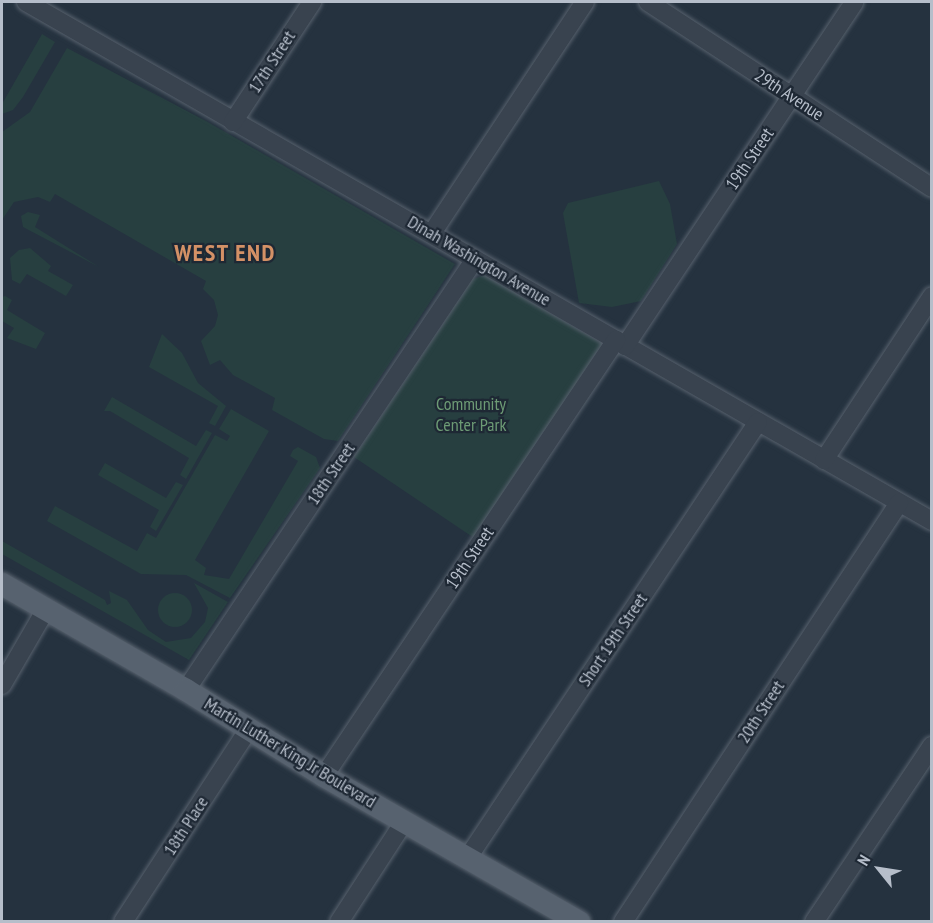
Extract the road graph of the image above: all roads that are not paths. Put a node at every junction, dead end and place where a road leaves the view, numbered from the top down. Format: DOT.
graph roads {
  1 [pos="312,2"];
  2 [pos="585,2"];
  3 [pos="648,2"];
  4 [pos="854,2"];
  5 [pos="33,3"];
  6 [pos="792,96"];
  7 [pos="233,122"];
  8 [pos="932,188"];
  9 [pos="432,233"];
  10 [pos="475,259"];
  11 [pos="932,296"];
  12 [pos="621,343"];
  13 [pos="758,422"];
  14 [pos="824,460"];
  15 [pos="899,503"];
  16 [pos="932,521"];
  17 [pos="2,584"];
  18 [pos="46,609"];
  19 [pos="2,685"];
  20 [pos="186,690"];
  21 [pos="248,730"];
  22 [pos="932,746"];
  23 [pos="324,776"];
  24 [pos="404,822"];
  25 [pos="467,859"];
  26 [pos="123,921"];
  27 [pos="339,921"];
  28 [pos="578,921"];
  29 [pos="623,921"];
  30 [pos="814,921"];
  1 -- 7 [label="street, 17th Street"];
  2 -- 9 [label="street"];
  3 -- 6 [label="street, 29th Avenue"];
  4 -- 6 [label="street, 19th Street"];
  5 -- 7 [label="street, Dinah Washington Avenue"];
  6 -- 8 [label="street, 29th Avenue"];
  6 -- 12 [label="street, 19th Street"];
  7 -- 9 [label="street, Dinah Washington Avenue"];
  9 -- 10 [label="street, Dinah Washington Avenue"];
  10 -- 12 [label="street, Dinah Washington Avenue"];
  10 -- 20 [label="street, 18th Street"];
  11 -- 14 [label="street"];
  12 -- 13 [label="street, Dinah Washington Avenue"];
  12 -- 23 [label="street, 19th Street"];
  13 -- 14 [label="street, Dinah Washington Avenue"];
  13 -- 25 [label="street, Short 19th Street"];
  14 -- 15 [label="street, Dinah Washington Avenue"];
  15 -- 16 [label="street, Dinah Washington Avenue"];
  15 -- 29 [label="street, 20th Street"];
  17 -- 18 [label="main road, Martin Luther King Jr Boulevard"];
  18 -- 19 [label="street"];
  18 -- 20 [label="main road, Martin Luther King Jr Boulevard"];
  20 -- 21 [label="main road, Martin Luther King Jr Boulevard"];
  21 -- 23 [label="main road, Martin Luther King Jr Boulevard"];
  21 -- 26 [label="street, 18th Place"];
  22 -- 30 [label="street"];
  23 -- 24 [label="main road, Martin Luther King Jr Boulevard"];
  24 -- 25 [label="main road, Martin Luther King Jr Boulevard"];
  24 -- 27 [label="street"];
  25 -- 28 [label="main road, Martin Luther King Jr Boulevard"];
}
